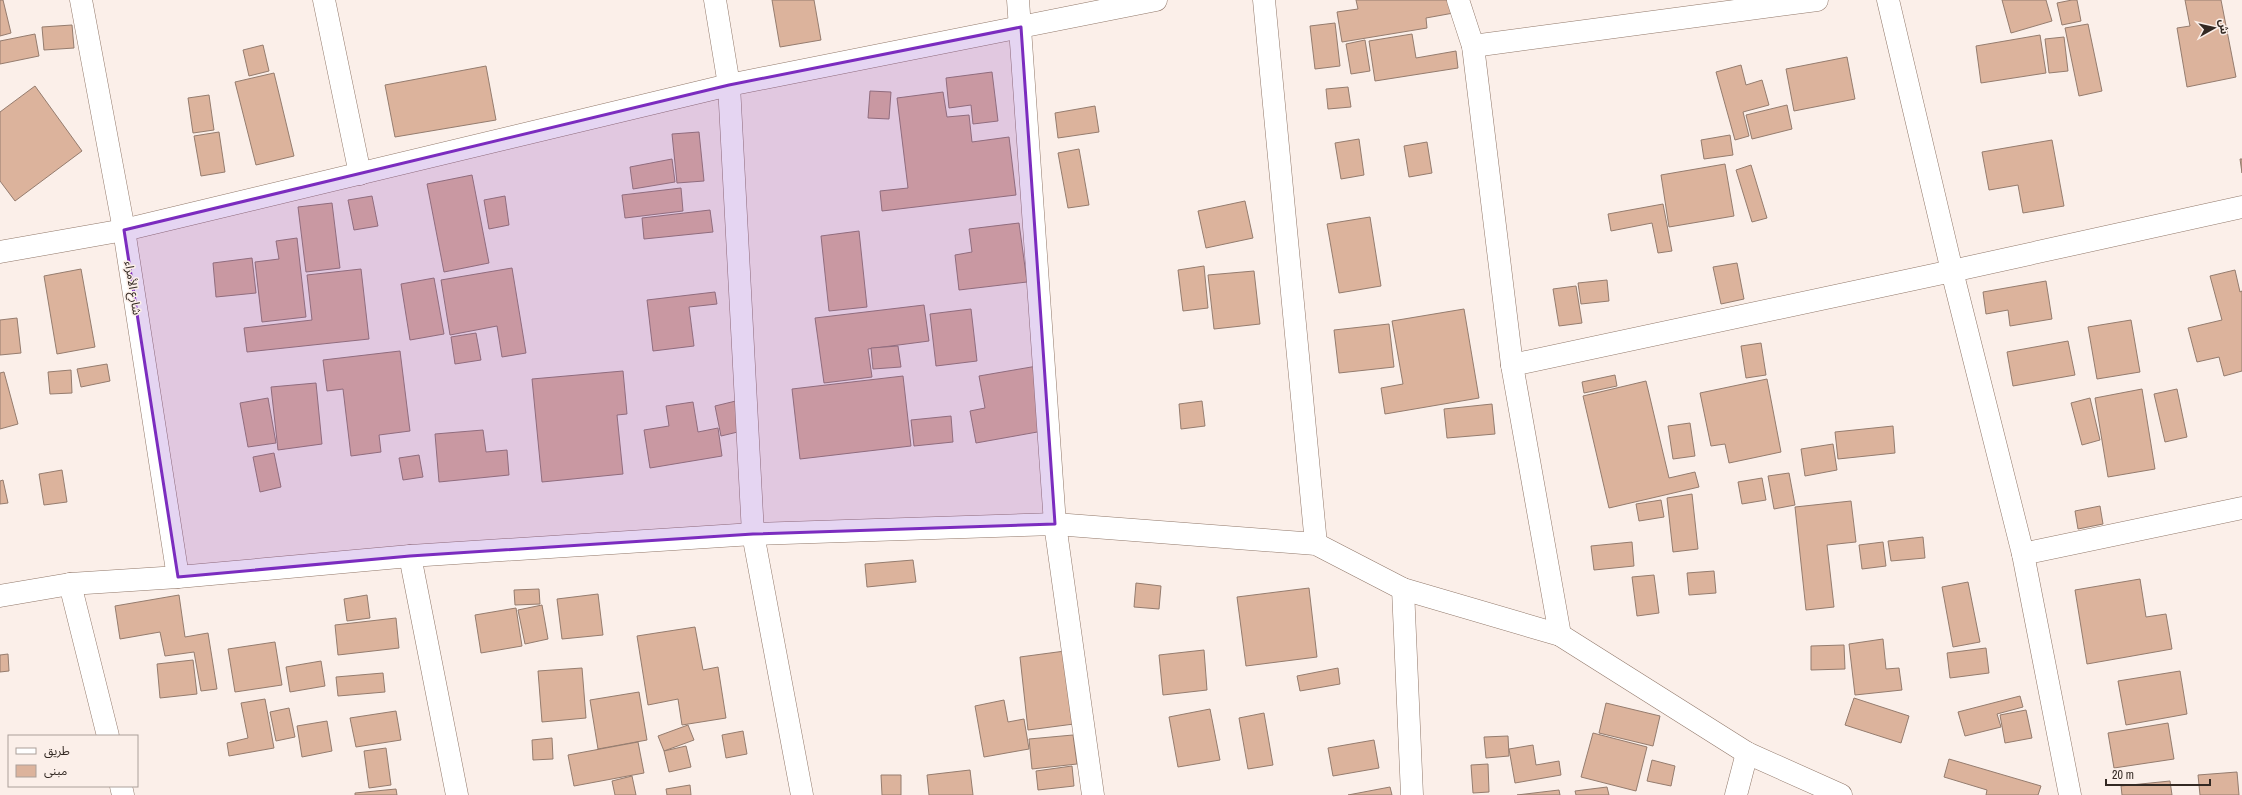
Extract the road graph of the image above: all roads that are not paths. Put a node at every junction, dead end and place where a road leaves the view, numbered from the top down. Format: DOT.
graph roads {
  1 [pos="81,0"];
  2 [pos="324,0"];
  3 [pos="715,0"];
  4 [pos="1018,0"];
  5 [pos="1156,0"];
  6 [pos="1264,0"];
  7 [pos="1458,0"];
  8 [pos="1817,0"];
  9 [pos="1888,0"];
  10 [pos="1021,27"];
  11 [pos="1474,46"];
  12 [pos="729,85"];
  13 [pos="360,174"];
  14 [pos="2242,207"];
  15 [pos="124,230"];
  16 [pos="0,252"];
  17 [pos="1952,271"];
  18 [pos="1512,365"];
  19 [pos="2242,508"];
  20 [pos="1055,524"];
  21 [pos="753,534"];
  22 [pos="1316,544"];
  23 [pos="2023,554"];
  24 [pos="410,556"];
  25 [pos="178,577"];
  26 [pos="70,584"];
  27 [pos="1403,589"];
  28 [pos="0,596"];
  29 [pos="1560,635"];
  30 [pos="108,735"];
  31 [pos="1747,753"];
  32 [pos="457,795"];
  33 [pos="802,795"];
  34 [pos="1094,795"];
  35 [pos="1412,795"];
  36 [pos="1736,795"];
  37 [pos="1841,795"];
  38 [pos="2070,795"];
  1 -- 15 [label="street, شارع الأمراء"];
  2 -- 13 [label="street"];
  3 -- 12 [label="street"];
  4 -- 10 [label="street"];
  5 -- 10 [label="street"];
  6 -- 22 [label="street"];
  7 -- 11 [label="street"];
  8 -- 11 [label="street"];
  9 -- 17 [label="street"];
  10 -- 12 [label="street"];
  10 -- 20 [label="street"];
  11 -- 18 [label="street"];
  12 -- 13 [label="street"];
  12 -- 21 [label="street"];
  13 -- 15 [label="street"];
  14 -- 17 [label="street"];
  15 -- 16 [label="street"];
  15 -- 25 [label="street, شارع الأمراء"];
  17 -- 18 [label="street"];
  17 -- 23 [label="street"];
  18 -- 29 [label="street"];
  19 -- 23 [label="street"];
  20 -- 21 [label="street"];
  20 -- 22 [label="street"];
  20 -- 34 [label="street"];
  21 -- 24 [label="street"];
  21 -- 33 [label="street"];
  22 -- 27 [label="street"];
  23 -- 38 [label="street"];
  24 -- 25 [label="street"];
  24 -- 32 [label="street"];
  25 -- 26 [label="street"];
  26 -- 28 [label="street"];
  26 -- 30 [label="street"];
  27 -- 29 [label="street"];
  27 -- 35 [label="street"];
  29 -- 31 [label="street"];
  31 -- 36 [label="street"];
  31 -- 37 [label="street"];
}
